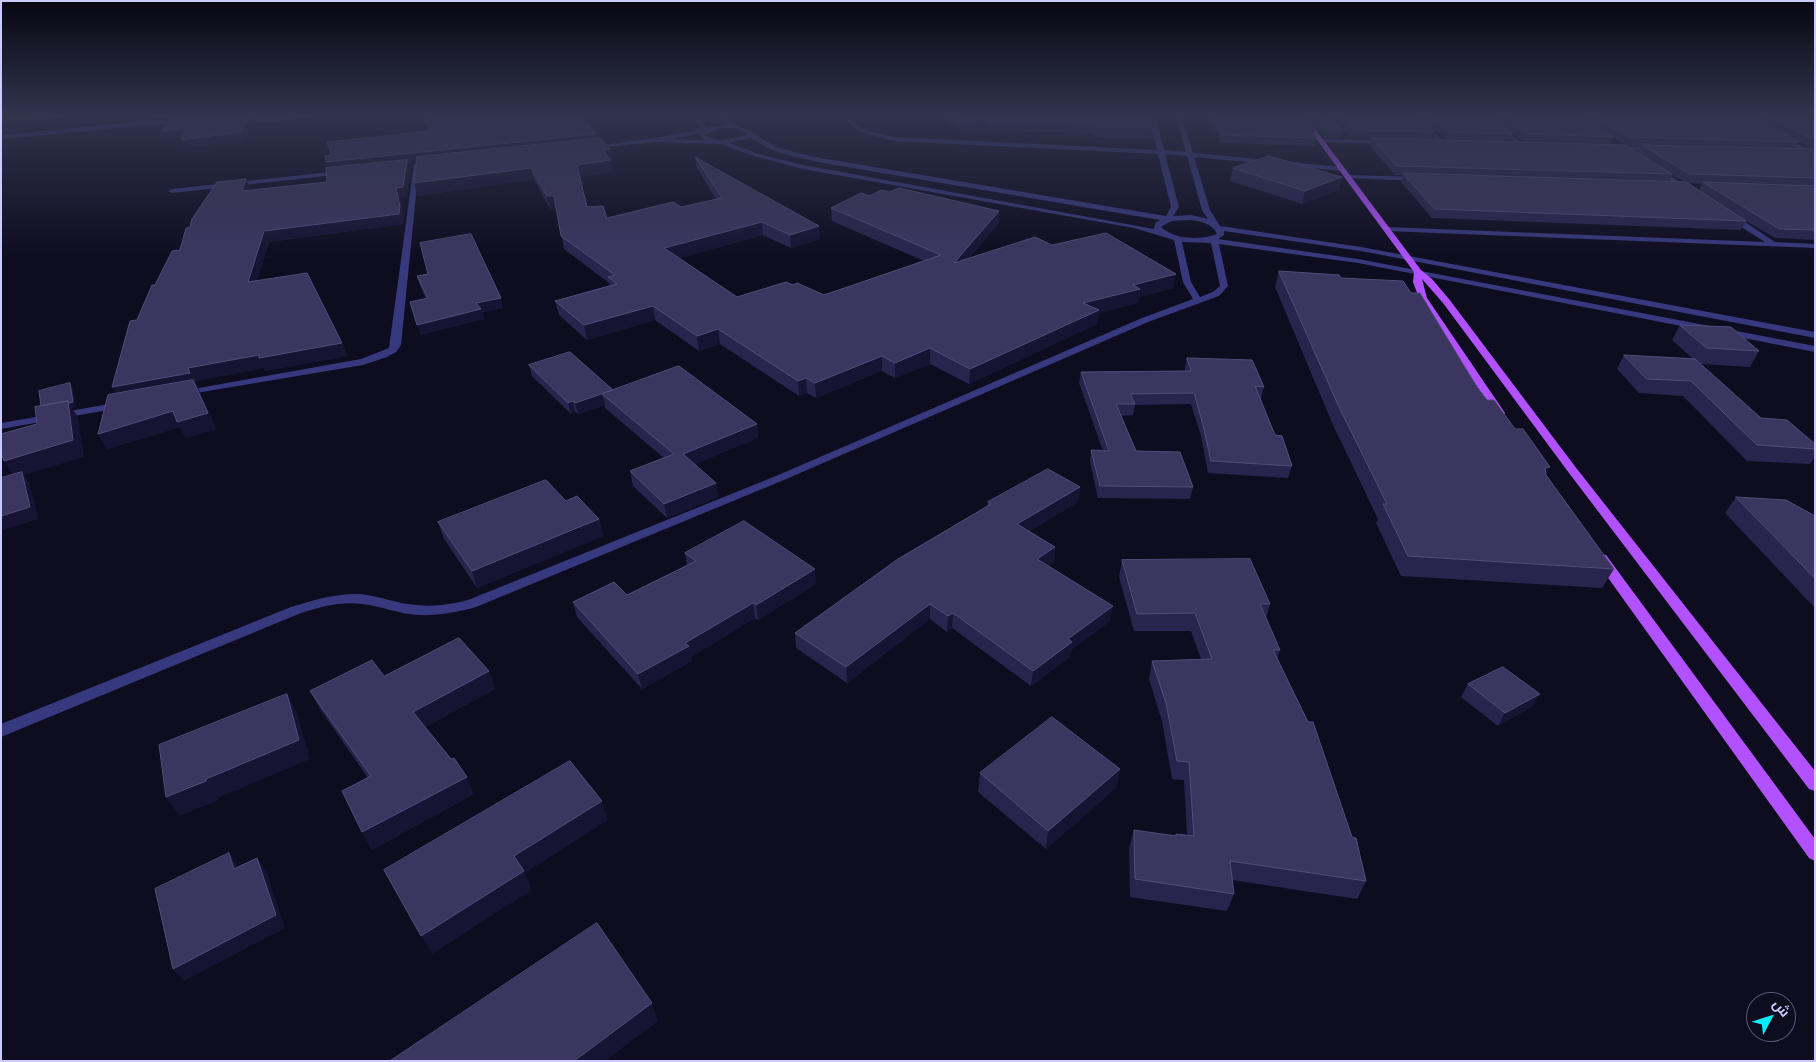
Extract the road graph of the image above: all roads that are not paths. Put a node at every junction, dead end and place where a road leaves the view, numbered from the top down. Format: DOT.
graph roads {
  1 [pos="790,164"];
  2 [pos="839,164"];
  3 [pos="1164,164"];
  4 [pos="1192,164"];
  5 [pos="1284,164"];
  6 [pos="1339,164"];
  7 [pos="416,165"];
  8 [pos="1649,165"];
  9 [pos="1343,169"];
  10 [pos="348,173"];
  11 [pos="1348,177"];
  12 [pos="1427,180"];
  13 [pos="1663,186"];
  14 [pos="1682,187"];
  15 [pos="1692,187"];
  16 [pos="172,191"];
  17 [pos="1699,197"];
  18 [pos="1724,213"];
  19 [pos="1168,219"];
  20 [pos="1218,226"];
  21 [pos="1386,229"];
  22 [pos="1163,234"];
  23 [pos="1178,239"];
  24 [pos="1212,240"];
  25 [pos="1774,244"];
  26 [pos="1815,246"];
  27 [pos="1408,258"];
  28 [pos="1418,272"];
  29 [pos="1198,300"];
  30 [pos="1815,336"];
  31 [pos="1815,349"];
  32 [pos="168,397"];
  33 [pos="128,404"];
  34 [pos="1,426"];
  35 [pos="1508,426"];
  36 [pos="1593,546"];
  37 [pos="1,731"];
  38 [pos="1815,784"];
  39 [pos="1815,854"];
  1 -- 22 [label="street"];
  2 -- 19 [label="street"];
  3 -- 19 [label="street"];
  4 -- 20 [label="street"];
  5 -- 9 [label="street"];
  6 -- 9 [label="main road"];
  7 -- 32 [label="street"];
  8 -- 14 [label="street"];
  9 -- 11 [label="main road"];
  10 -- 16 [label="street"];
  11 -- 12 [label="street"];
  11 -- 21 [label="main road"];
  13 -- 14 [label="street"];
  14 -- 15 [label="street"];
  14 -- 17 [label="street"];
  18 -- 25 [label="street"];
  19 -- 20 [label="street"];
  19 -- 22 [label="street"];
  20 -- 24 [label="street"];
  20 -- 27 [label="street"];
  21 -- 25 [label="street"];
  21 -- 27 [label="main road"];
  22 -- 23 [label="street"];
  23 -- 24 [label="street"];
  23 -- 29 [label="street"];
  24 -- 28 [label="street"];
  24 -- 29 [label="street"];
  25 -- 26 [label="street"];
  27 -- 28 [label="main road"];
  27 -- 30 [label="street"];
  28 -- 31 [label="street"];
  28 -- 35 [label="main road"];
  28 -- 38 [label="main road"];
  29 -- 37 [label="street"];
  33 -- 34 [label="street"];
  36 -- 39 [label="main road"];
}
